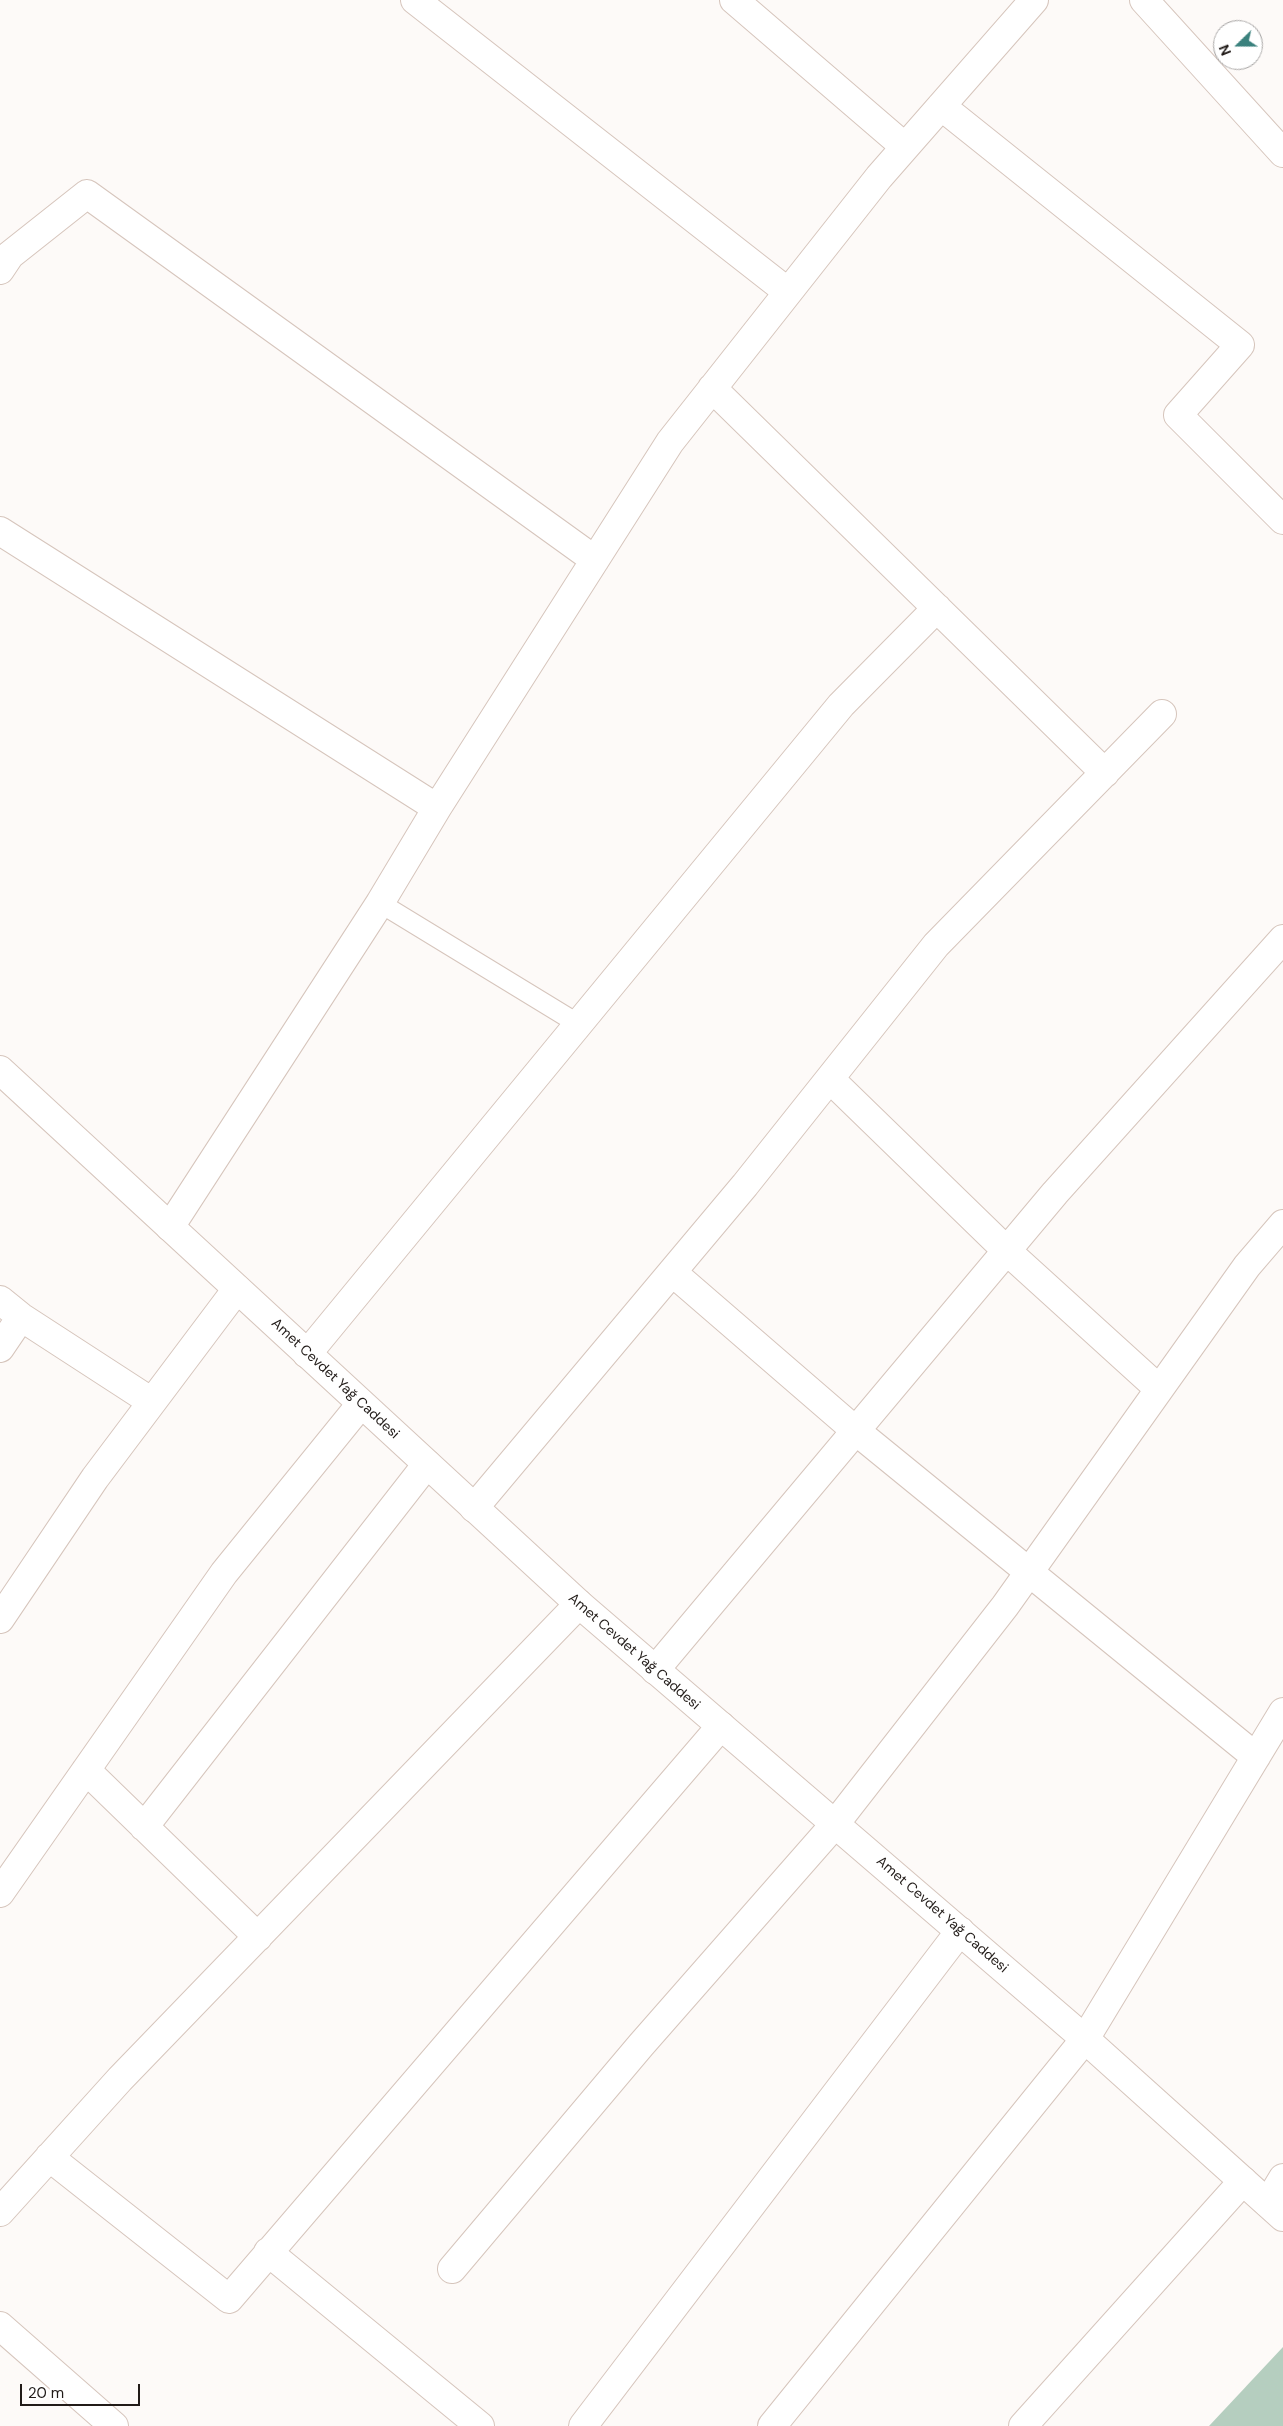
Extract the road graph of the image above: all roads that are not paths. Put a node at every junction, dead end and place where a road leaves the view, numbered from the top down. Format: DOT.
graph roads {
  1 [pos="415,0"];
  2 [pos="734,0"];
  3 [pos="1144,0"];
  4 [pos="1027,2"];
  5 [pos="941,106"];
  6 [pos="905,147"];
  7 [pos="1283,153"];
  8 [pos="0,270"];
  9 [pos="788,292"];
  10 [pos="712,388"];
  11 [pos="1283,520"];
  12 [pos="0,531"];
  13 [pos="595,560"];
  14 [pos="937,608"];
  15 [pos="1162,714"];
  16 [pos="1105,773"];
  17 [pos="436,808"];
  18 [pos="380,903"];
  19 [pos="1283,939"];
  20 [pos="580,1024"];
  21 [pos="0,1070"];
  22 [pos="830,1079"];
  23 [pos="1283,1224"];
  24 [pos="170,1227"];
  25 [pos="1006,1250"];
  26 [pos="672,1272"];
  27 [pos="237,1289"];
  28 [pos="0,1300"];
  29 [pos="21,1317"];
  30 [pos="0,1348"];
  31 [pos="307,1354"];
  32 [pos="1159,1389"];
  33 [pos="152,1402"];
  34 [pos="361,1404"];
  35 [pos="856,1431"];
  36 [pos="427,1464"];
  37 [pos="474,1508"];
  38 [pos="1029,1572"];
  39 [pos="578,1604"];
  40 [pos="0,1619"];
  41 [pos="655,1670"];
  42 [pos="1283,1712"];
  43 [pos="721,1726"];
  44 [pos="1256,1757"];
  45 [pos="86,1770"];
  46 [pos="835,1824"];
  47 [pos="144,1827"];
  48 [pos="0,1893"];
  49 [pos="960,1931"];
  50 [pos="258,1937"];
  51 [pos="1085,2039"];
  52 [pos="49,2157"];
  53 [pos="1283,2178"];
  54 [pos="1243,2181"];
  55 [pos="1276,2210"];
  56 [pos="0,2212"];
  57 [pos="268,2252"];
  58 [pos="452,2269"];
  59 [pos="0,2326"];
  60 [pos="594,2422"];
  61 [pos="114,2426"];
  62 [pos="480,2426"];
  63 [pos="772,2426"];
  64 [pos="1023,2426"];
  1 -- 9 [label="street"];
  2 -- 6 [label="street"];
  3 -- 7 [label="street"];
  4 -- 5 [label="street"];
  5 -- 6 [label="street"];
  5 -- 11 [label="street"];
  6 -- 9 [label="street"];
  8 -- 13 [label="street"];
  9 -- 10 [label="street"];
  10 -- 13 [label="street"];
  10 -- 14 [label="street"];
  12 -- 17 [label="street"];
  13 -- 17 [label="street"];
  14 -- 16 [label="street"];
  14 -- 20 [label="street"];
  15 -- 16 [label="street"];
  16 -- 22 [label="street"];
  17 -- 18 [label="street"];
  18 -- 20 [label="lane"];
  18 -- 24 [label="street"];
  19 -- 25 [label="street"];
  20 -- 31 [label="street"];
  21 -- 24 [label="street, Amet Cevdet Yağ Caddesi"];
  22 -- 25 [label="street"];
  22 -- 26 [label="street"];
  23 -- 32 [label="street"];
  24 -- 27 [label="street, Amet Cevdet Yağ Caddesi"];
  25 -- 32 [label="street"];
  25 -- 35 [label="street"];
  26 -- 35 [label="street"];
  26 -- 37 [label="street"];
  27 -- 31 [label="street, Amet Cevdet Yağ Caddesi"];
  27 -- 33 [label="street"];
  28 -- 29 [label="street"];
  29 -- 30 [label="street"];
  29 -- 33 [label="street"];
  31 -- 34 [label="street, Amet Cevdet Yağ Caddesi"];
  32 -- 38 [label="street"];
  33 -- 40 [label="street"];
  34 -- 36 [label="street, Amet Cevdet Yağ Caddesi"];
  34 -- 45 [label="street"];
  35 -- 38 [label="street"];
  35 -- 41 [label="street"];
  36 -- 37 [label="street, Amet Cevdet Yağ Caddesi"];
  36 -- 47 [label="street"];
  37 -- 39 [label="street, Amet Cevdet Yağ Caddesi"];
  38 -- 44 [label="street"];
  38 -- 46 [label="street"];
  39 -- 41 [label="street, Amet Cevdet Yağ Caddesi"];
  39 -- 50 [label="street"];
  41 -- 43 [label="street, Amet Cevdet Yağ Caddesi"];
  42 -- 44 [label="street"];
  43 -- 46 [label="street, Amet Cevdet Yağ Caddesi"];
  43 -- 57 [label="street"];
  44 -- 51 [label="street"];
  45 -- 47 [label="street"];
  45 -- 48 [label="street"];
  46 -- 49 [label="street, Amet Cevdet Yağ Caddesi"];
  46 -- 58 [label="street"];
  47 -- 50 [label="street"];
  49 -- 51 [label="street, Amet Cevdet Yağ Caddesi"];
  49 -- 60 [label="street"];
  50 -- 52 [label="street"];
  51 -- 54 [label="street, Amet Cevdet Yağ Caddesi"];
  51 -- 63 [label="street"];
  52 -- 56 [label="street"];
  52 -- 57 [label="street"];
  53 -- 55 [label="street"];
  54 -- 55 [label="street, Amet Cevdet Yağ Caddesi"];
  54 -- 64 [label="street"];
  57 -- 62 [label="street"];
  59 -- 61 [label="street"];
}
